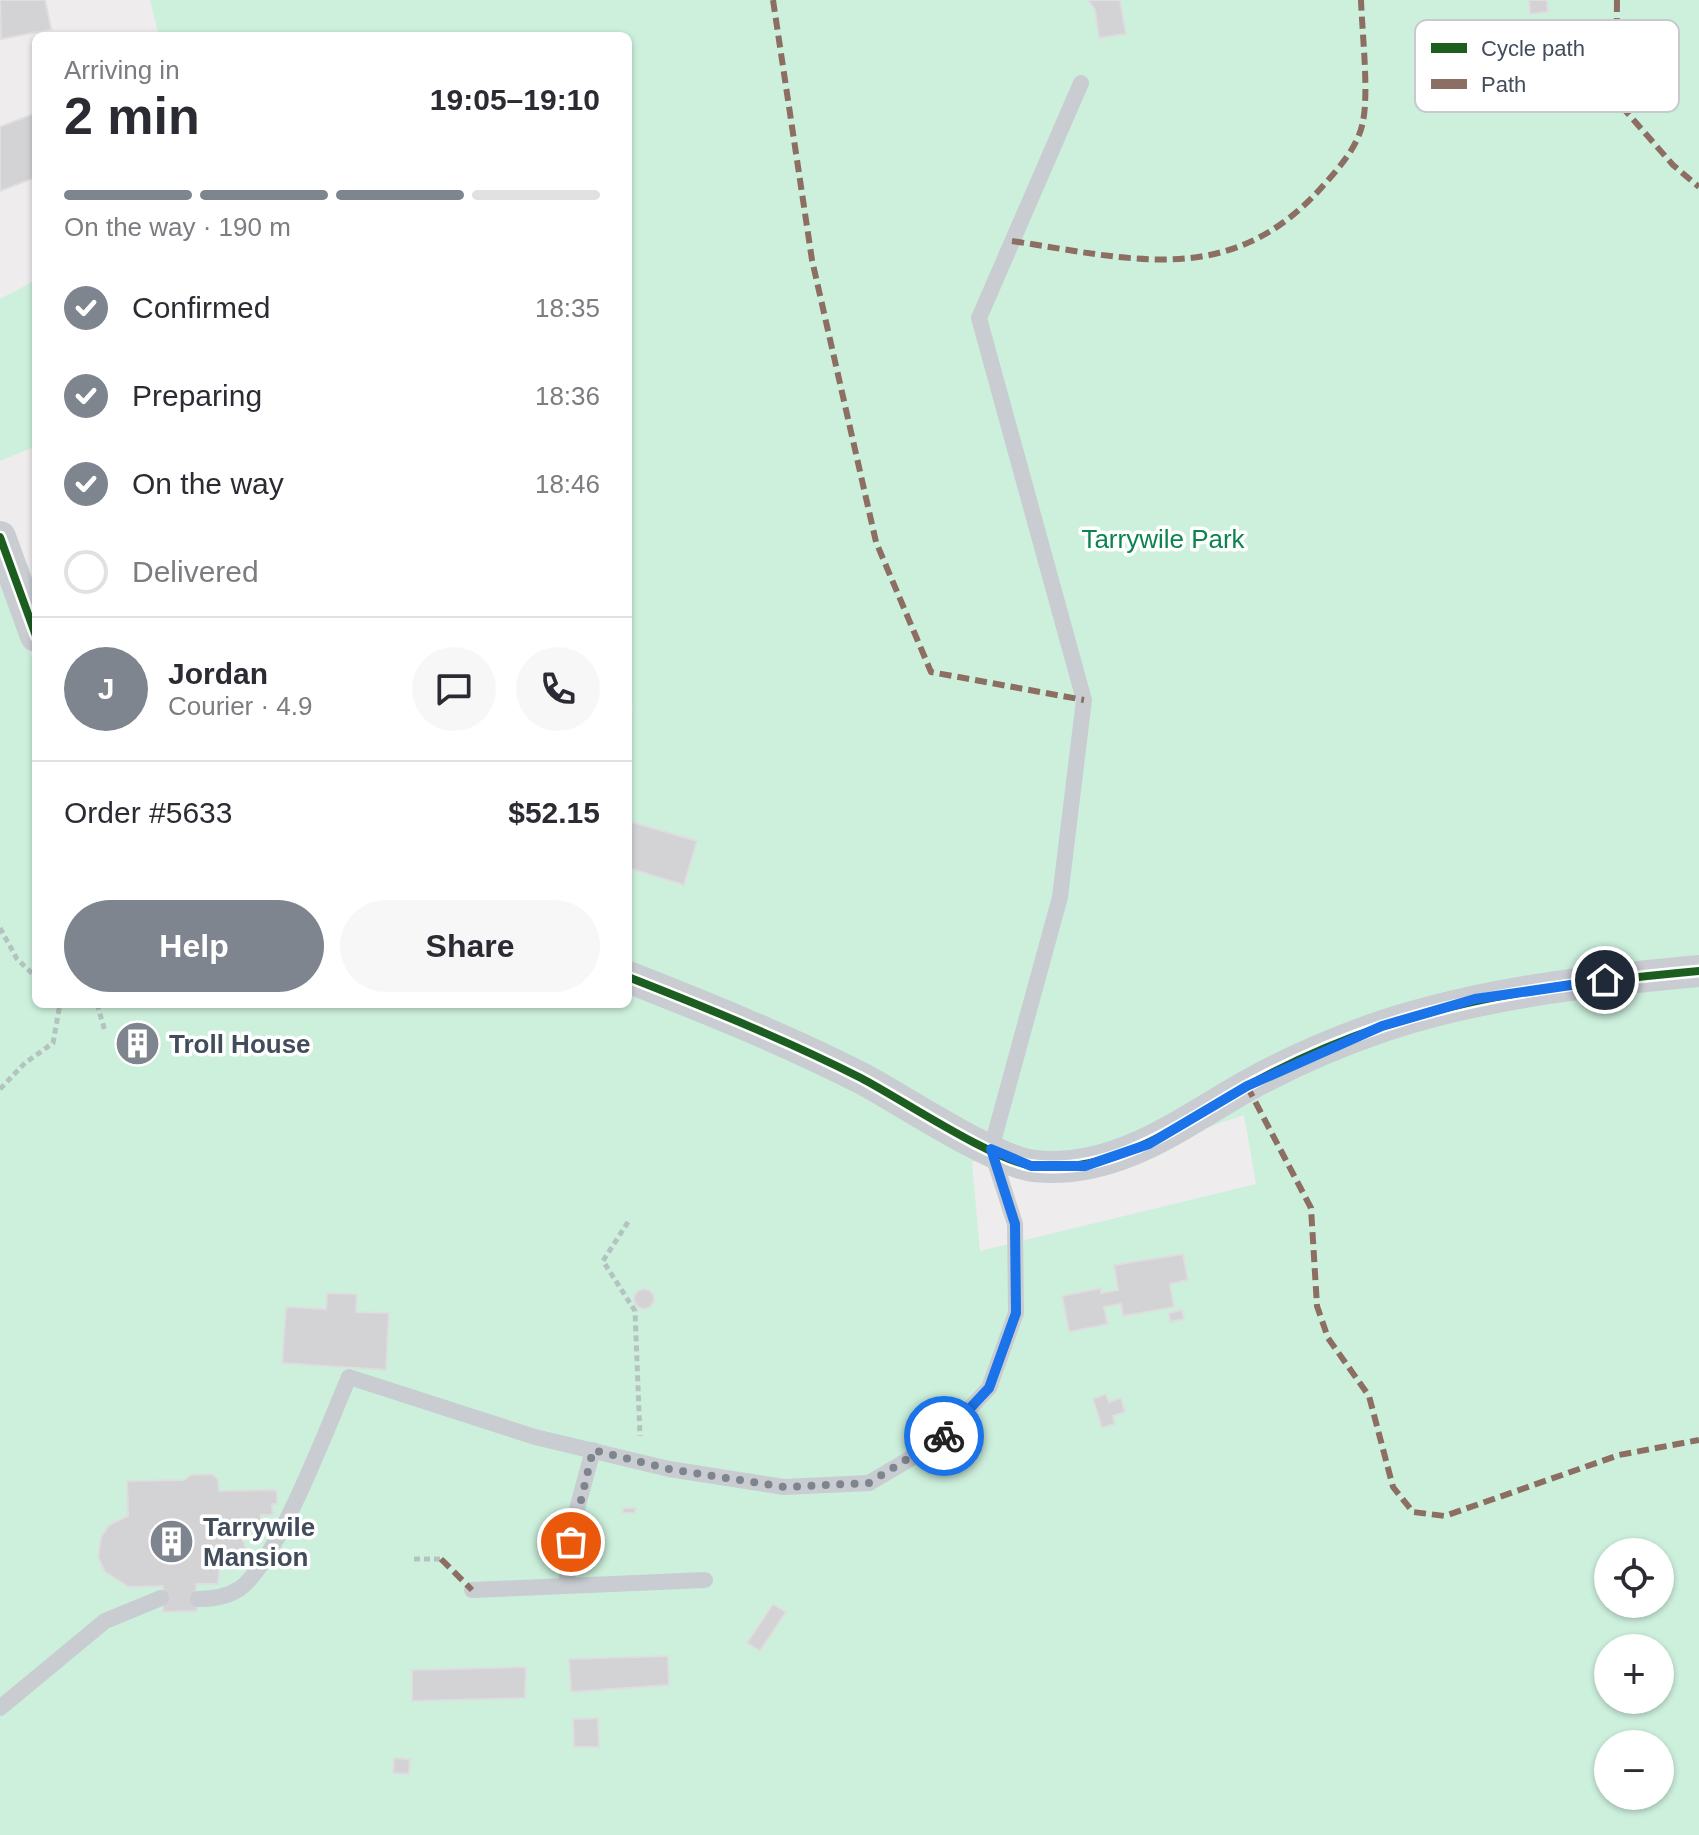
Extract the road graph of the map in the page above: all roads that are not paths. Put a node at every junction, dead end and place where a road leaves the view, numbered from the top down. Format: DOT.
graph roads {
  1 [pos="1081,83"];
  2 [pos="0,537"];
  3 [pos="32,625"];
  4 [pos="1699,971"];
  5 [pos="632,979"];
  6 [pos="991,1149"];
  7 [pos="593,1450"];
  8 [pos="705,1580"];
  9 [pos="566,1586"];
  10 [pos="472,1590"];
  11 [pos="161,1598"];
  12 [pos="198,1599"];
  13 [pos="0,1708"];
  1 -- 6 [label="lane"];
  2 -- 3 [label="street"];
  4 -- 6 [label="street"];
  5 -- 6 [label="street"];
  6 -- 7 [label="lane"];
  7 -- 9 [label="lane"];
  7 -- 12 [label="lane"];
  8 -- 9 [label="lane"];
  9 -- 10 [label="lane"];
  11 -- 13 [label="lane"];
}
